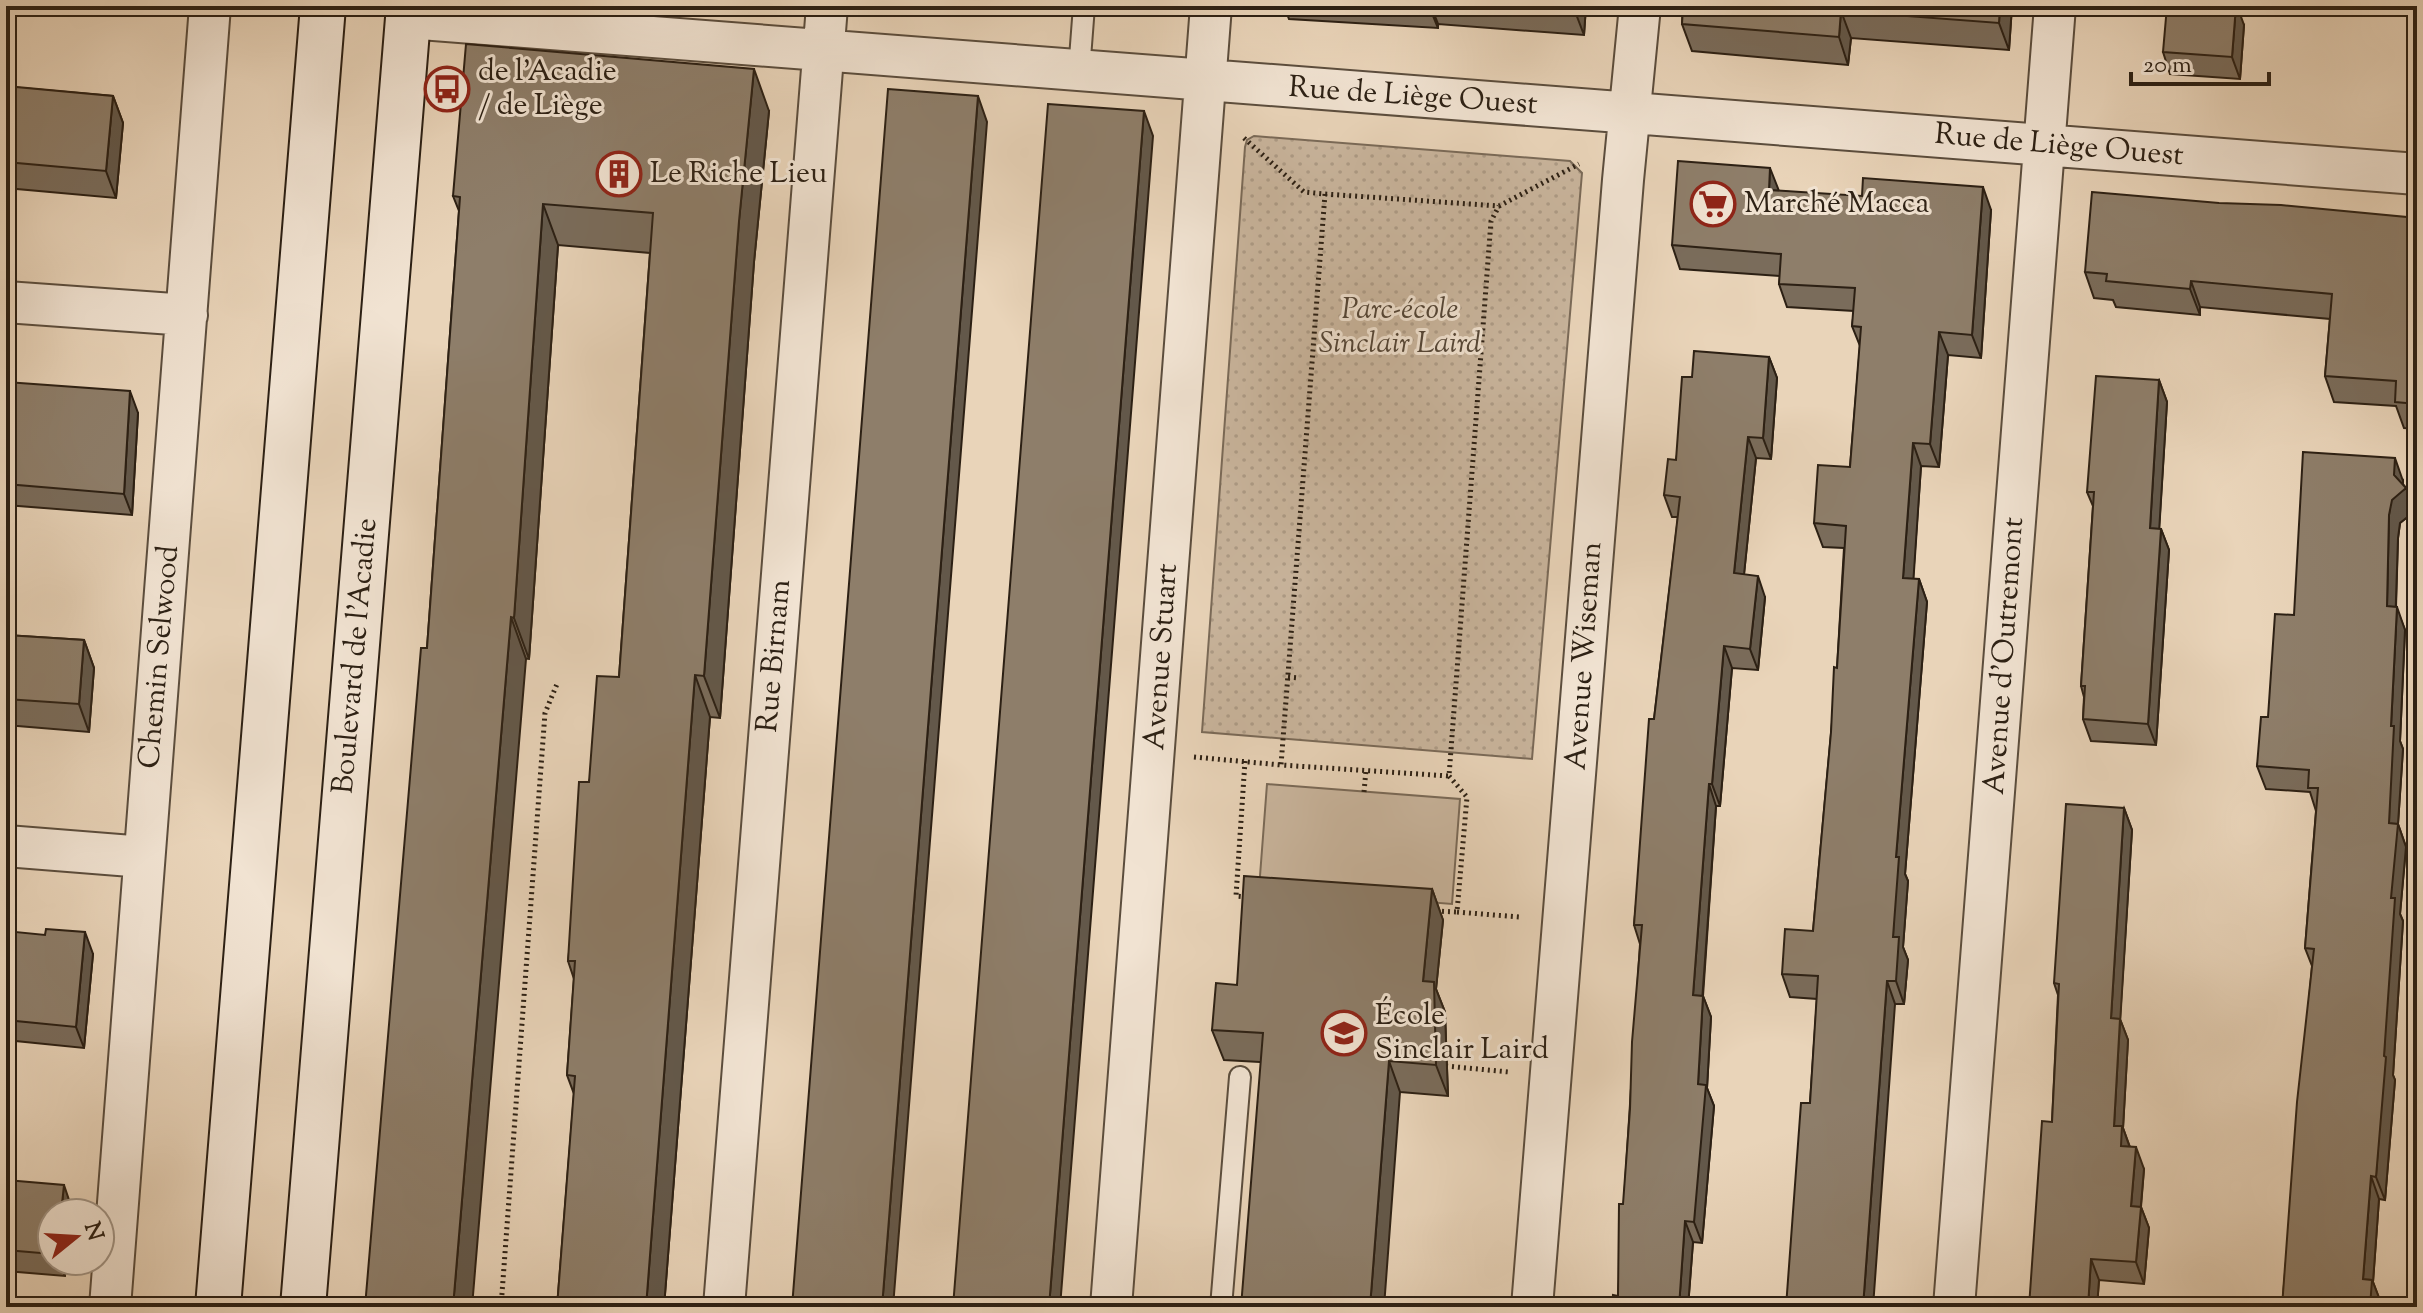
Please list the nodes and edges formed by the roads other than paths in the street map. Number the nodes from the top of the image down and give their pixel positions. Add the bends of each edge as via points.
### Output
1 (210, 6) edge
2 (323, 6) edge
3 (827, 6) edge
4 (1084, 6) edge
5 (1211, 6) edge
6 (1640, 6) edge
7 (2055, 6) edge
8 (409, 12) edge
9 (823, 51) junction
10 (1079, 71) junction
11 (1204, 81) junction
12 (1629, 114) junction
13 (2044, 145) junction
14 (2417, 174) edge
15 (6, 302) edge
16 (187, 315) junction
17 (6, 846) edge
18 (144, 857) junction
19 (1240, 1077) dead end
20 (110, 1307) edge
21 (218, 1307) edge
22 (303, 1307) edge
23 (724, 1307) edge
24 (1111, 1307) edge
25 (1221, 1307) edge
26 (1532, 1307) edge
27 (1954, 1307) edge

1 - 16 street, Chemin Selwood
2 - 21 main road
3 - 9 street, Rue Birnam
4 - 10 lane
5 - 11 street, Avenue Stuart
6 - 12 street, Avenue Wiseman
7 - 13 street, Avenue d'Outremont
8 - 9 street, Rue de Liège Ouest
8 - 22 main road, Boulevard de l'Acadie
9 - 10 street, Rue de Liège Ouest
9 - 23 street, Rue Birnam
10 - 11 street, Rue de Liège Ouest
11 - 12 street, Rue de Liège Ouest
11 - 24 street, Avenue Stuart
12 - 13 street, Rue de Liège Ouest
12 - 26 street, Avenue Wiseman
13 - 14 street, Rue de Liège Ouest
13 - 27 street, Avenue d'Outremont
15 - 16 street
16 - 18 street, Chemin Selwood
17 - 18 street
18 - 20 street, Chemin Selwood
19 - 25 lane

